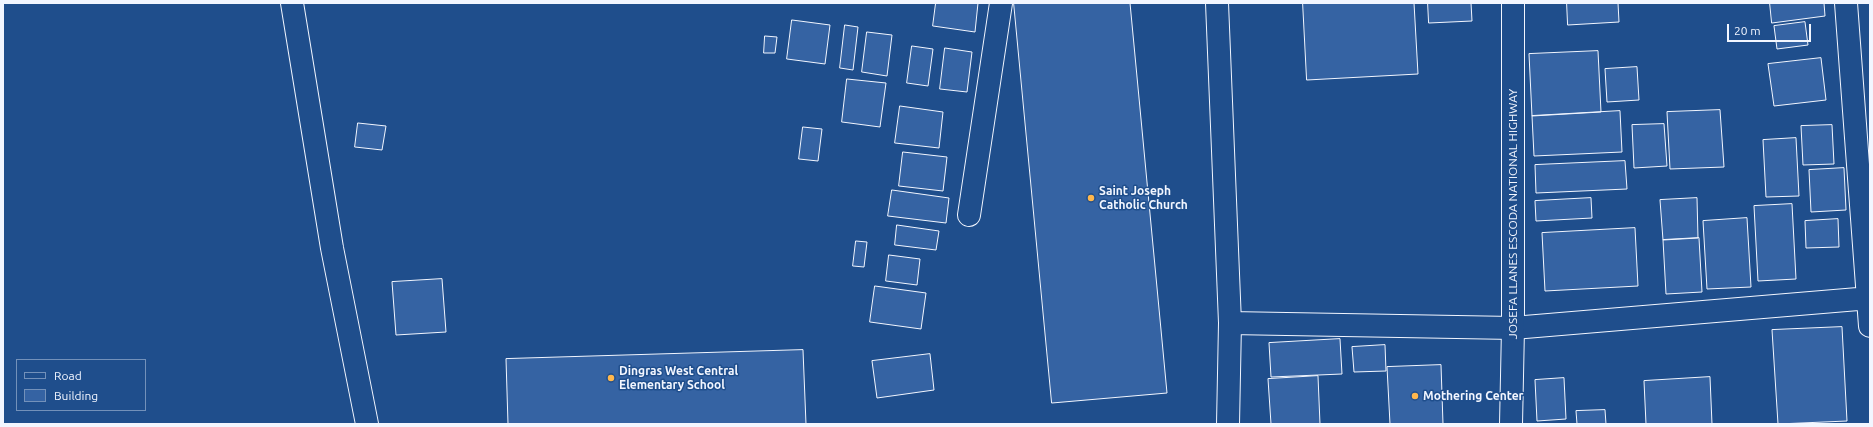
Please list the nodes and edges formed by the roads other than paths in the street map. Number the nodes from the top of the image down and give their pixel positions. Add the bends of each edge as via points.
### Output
1 (292, 3) edge
2 (1001, 3) edge
3 (1217, 3) edge
4 (1513, 3) edge
5 (1846, 3) edge
6 (969, 215) dead end
7 (1869, 298) edge
8 (1230, 323) junction
9 (1870, 326) edge
10 (1513, 328) junction
11 (367, 424) edge
12 (1228, 424) edge
13 (1511, 424) edge

1 - 11 street via 332,248
2 - 6 street
3 - 8 street
4 - 10 street, JOSEFA LLANES ESCODA NATIONAL HIGHWAY
5 - 7 street
7 - 9 street
7 - 10 street
8 - 10 street
8 - 12 street
10 - 13 street, JOSEFA LLANES ESCODA NATIONAL HIGHWAY

